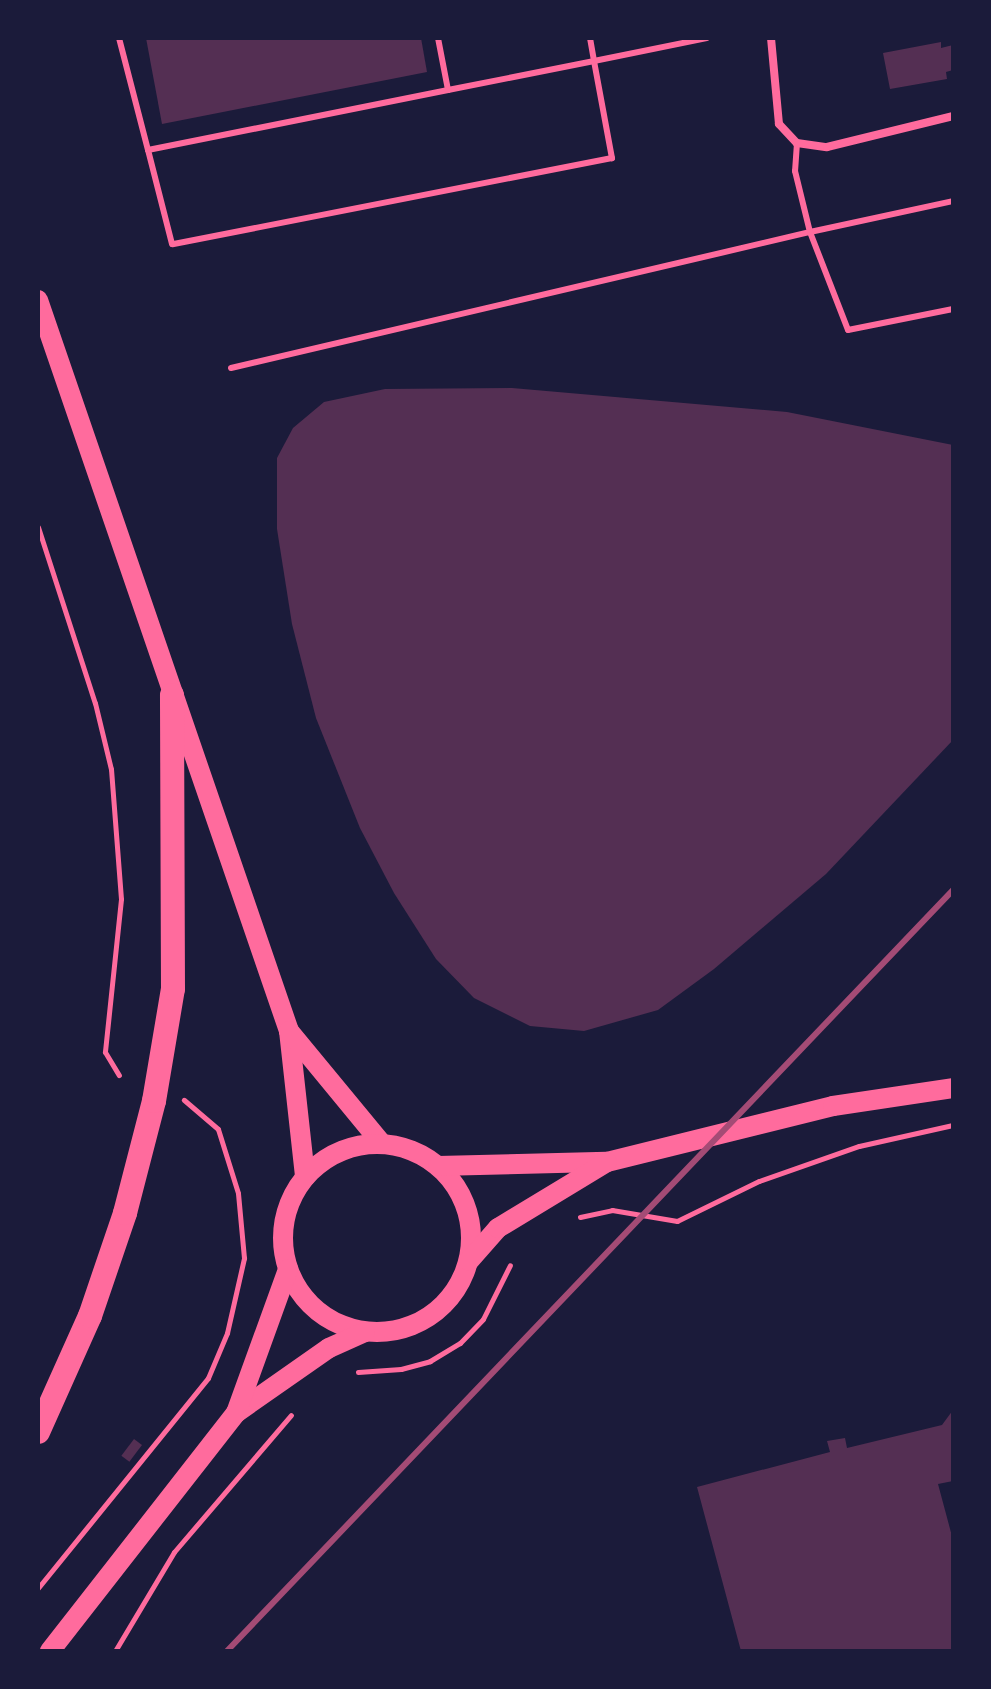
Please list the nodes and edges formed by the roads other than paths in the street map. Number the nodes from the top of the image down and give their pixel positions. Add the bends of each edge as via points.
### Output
1 (119, 38) edge
2 (438, 38) edge
3 (590, 38) edge
4 (707, 38) edge
5 (771, 38) edge
6 (594, 61) junction
7 (448, 90) junction
8 (953, 116) edge
9 (797, 143) junction
10 (148, 150) junction
11 (953, 201) edge
12 (810, 232) junction
13 (38, 300) edge
14 (953, 309) edge
15 (231, 368) dead end
16 (172, 695) junction
17 (289, 1031) junction
18 (953, 1088) edge
19 (382, 1144) junction
20 (607, 1162) junction
21 (438, 1166) junction
22 (305, 1177) junction
23 (469, 1261) junction
24 (288, 1269) junction
25 (365, 1332) junction
26 (236, 1413) junction
27 (38, 1432) edge
28 (50, 1651) edge

1 - 10 lane
2 - 7 lane
3 - 6 lane
4 - 6 lane
5 - 9 street via 779,124
6 - 7 lane
6 - 10 lane via 612,158 172,244
7 - 10 lane
8 - 9 street via 827,147
9 - 12 lane via 795,171
11 - 12 lane
12 - 14 lane via 848,330
12 - 15 lane
13 - 16 main road
16 - 17 main road
16 - 27 highway via 173,989 154,1101 125,1213 90,1316
17 - 19 main road
17 - 22 main road
18 - 20 main road via 833,1106
19 - 21 main road via 411,1150
19 - 22 main road via 339,1152
20 - 21 main road
20 - 23 main road via 498,1228
21 - 23 main road via 463,1199 472,1240
22 - 24 main road via 282,1230
23 - 25 main road via 438,1310 404,1328
24 - 25 main road via 317,1312
24 - 26 main road
25 - 26 main road via 329,1348
26 - 28 main road

